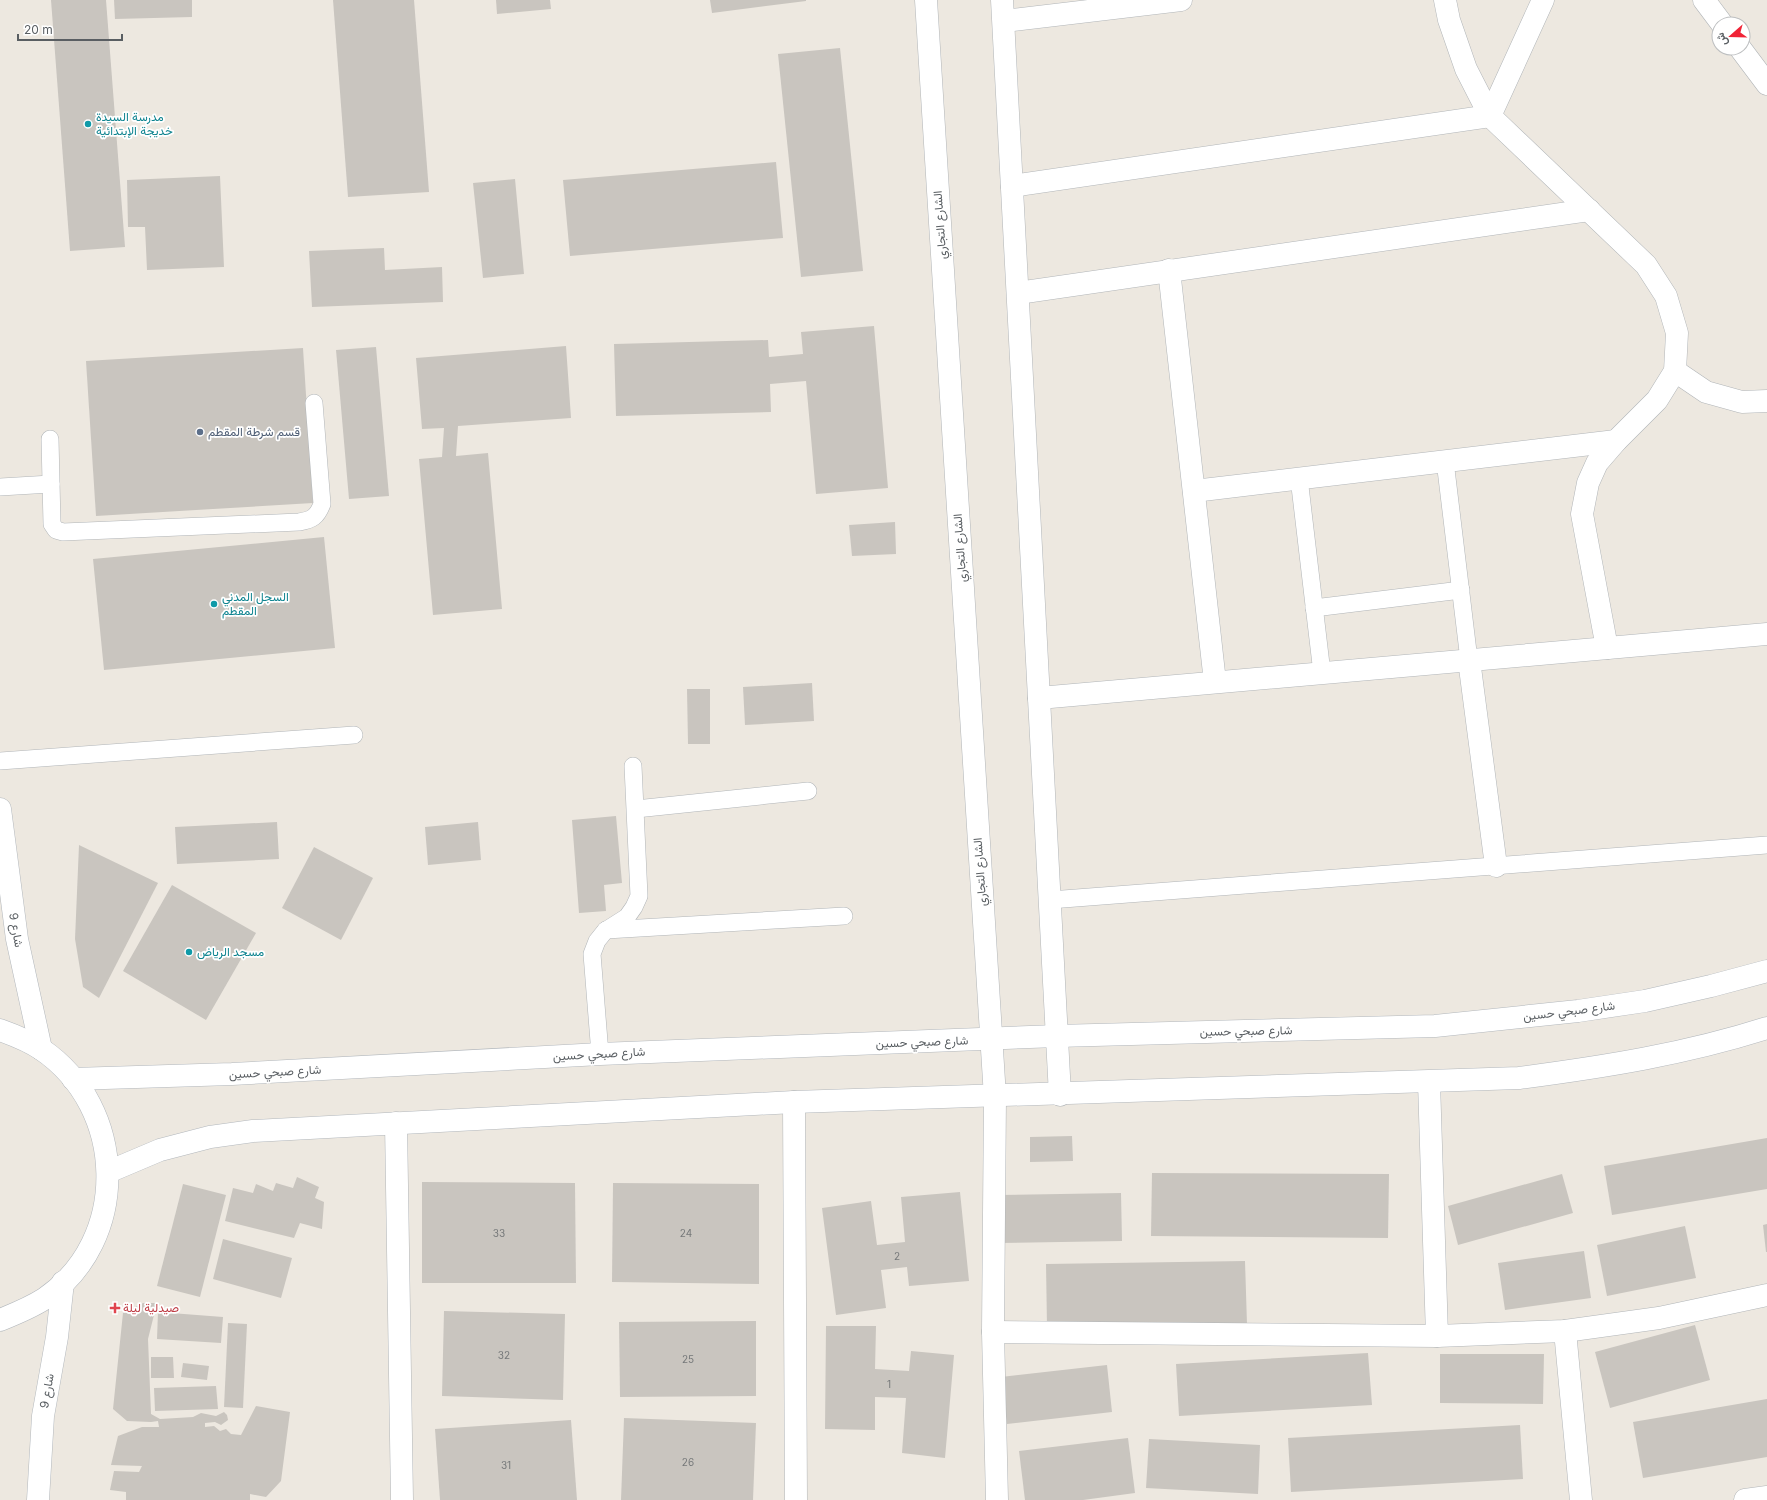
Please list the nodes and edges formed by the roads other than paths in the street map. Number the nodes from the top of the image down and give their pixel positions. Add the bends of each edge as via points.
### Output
1 (926, 0) edge
2 (1002, 0) edge
3 (1181, 0) edge
4 (1445, 0) edge
5 (1544, 0) edge
6 (1704, 0) edge
7 (1716, 16) edge
8 (1004, 22) junction
9 (1746, 56) edge
10 (1767, 84) edge
11 (1490, 116) junction
12 (1012, 186) junction
13 (1589, 210) junction
14 (1169, 270) junction
15 (1018, 293) junction
16 (1675, 371) junction
17 (1767, 401) edge
18 (314, 403) dead end
19 (50, 439) dead end
20 (1616, 441) junction
21 (1446, 461) junction
22 (1299, 478) junction
23 (51, 484) junction
24 (0, 487) edge
25 (1194, 491) junction
26 (1461, 590) junction
27 (1314, 608) junction
28 (1767, 634) edge
29 (1607, 648) junction
30 (1469, 660) junction
31 (1322, 673) junction
32 (1215, 682) junction
33 (1039, 698) junction
34 (354, 735) dead end
35 (0, 761) edge
36 (633, 766) dead end
37 (808, 790) dead end
38 (0, 809) edge
39 (636, 809) junction
40 (1767, 845) edge
41 (1496, 866) junction
42 (1050, 900) junction
43 (844, 916) dead end
44 (605, 931) junction
45 (1767, 971) edge
46 (1767, 1028) edge
47 (0, 1030) edge
48 (1057, 1036) junction
49 (991, 1039) junction
50 (41, 1049) junction
51 (600, 1054) junction
52 (73, 1079) junction
53 (1429, 1082) junction
54 (1060, 1094) junction
55 (995, 1096) junction
56 (794, 1102) junction
57 (396, 1123) junction
58 (108, 1172) junction
59 (63, 1282) junction
60 (1767, 1295) edge
61 (0, 1320) edge
62 (1565, 1331) junction
63 (993, 1332) junction
64 (1437, 1336) junction
65 (1767, 1497) edge
66 (38, 1500) edge
67 (402, 1500) edge
68 (796, 1500) edge
69 (997, 1500) edge
70 (1581, 1500) edge
71 (1745, 1500) edge

1 - 49 street, الشارع التجاري
2 - 8 street
3 - 8 street
4 - 11 street via 1466,69
5 - 11 street
6 - 7 street
8 - 12 street
9 - 10 street
11 - 12 street
11 - 13 street
12 - 15 street
13 - 14 street
13 - 16 street via 1646,265 1666,296 1677,333
14 - 15 street
14 - 25 street
15 - 33 street
16 - 17 street via 1706,392 1742,402
16 - 20 street via 1657,400
18 - 23 lane via 322,504 318,514 310,520 63,532 56,530 52,524
19 - 23 lane
20 - 21 street
20 - 29 street via 1597,463 1588,483 1582,514
21 - 22 street
21 - 26 lane
22 - 25 street
22 - 27 lane
23 - 24 lane
25 - 32 street
26 - 27 lane
26 - 30 lane
27 - 31 lane
28 - 29 street
29 - 30 street
30 - 31 street
30 - 41 street
31 - 32 street
32 - 33 street
33 - 42 street
34 - 35 lane
36 - 39 lane
37 - 39 lane
38 - 50 street, شارع 9 via 17,939
39 - 44 lane via 640,896 627,917
40 - 41 lane
41 - 42 lane
42 - 48 street
43 - 44 lane
44 - 51 lane via 597,941 592,954
45 - 48 street, شارع صبحي حسين via 1645,1001 1578,1011 1435,1026
46 - 53 street via 1722,1042 1587,1070 1519,1078
47 - 50 street
48 - 49 street, شارع صبحي حسين
48 - 54 street
49 - 51 street, شارع صبحي حسين
49 - 55 street, الشارع التجاري
50 - 52 street via 58,1062
51 - 52 street, شارع صبحي حسين via 232,1074
52 - 58 street via 87,1099 98,1122 105,1146
53 - 54 street
53 - 64 street
54 - 55 street
55 - 56 street
55 - 63 street, الشارع التجاري
56 - 57 street
56 - 68 street
57 - 58 street via 254,1131 210,1137 160,1150
57 - 67 street
58 - 59 street via 101,1220 79,1264
59 - 61 street via 44,1299 22,1312
59 - 66 street, شارع 9 via 57,1337 43,1416
60 - 62 street via 1659,1318
62 - 64 street
62 - 70 street
63 - 64 street
63 - 69 street, الشارع التجاري
65 - 71 street

